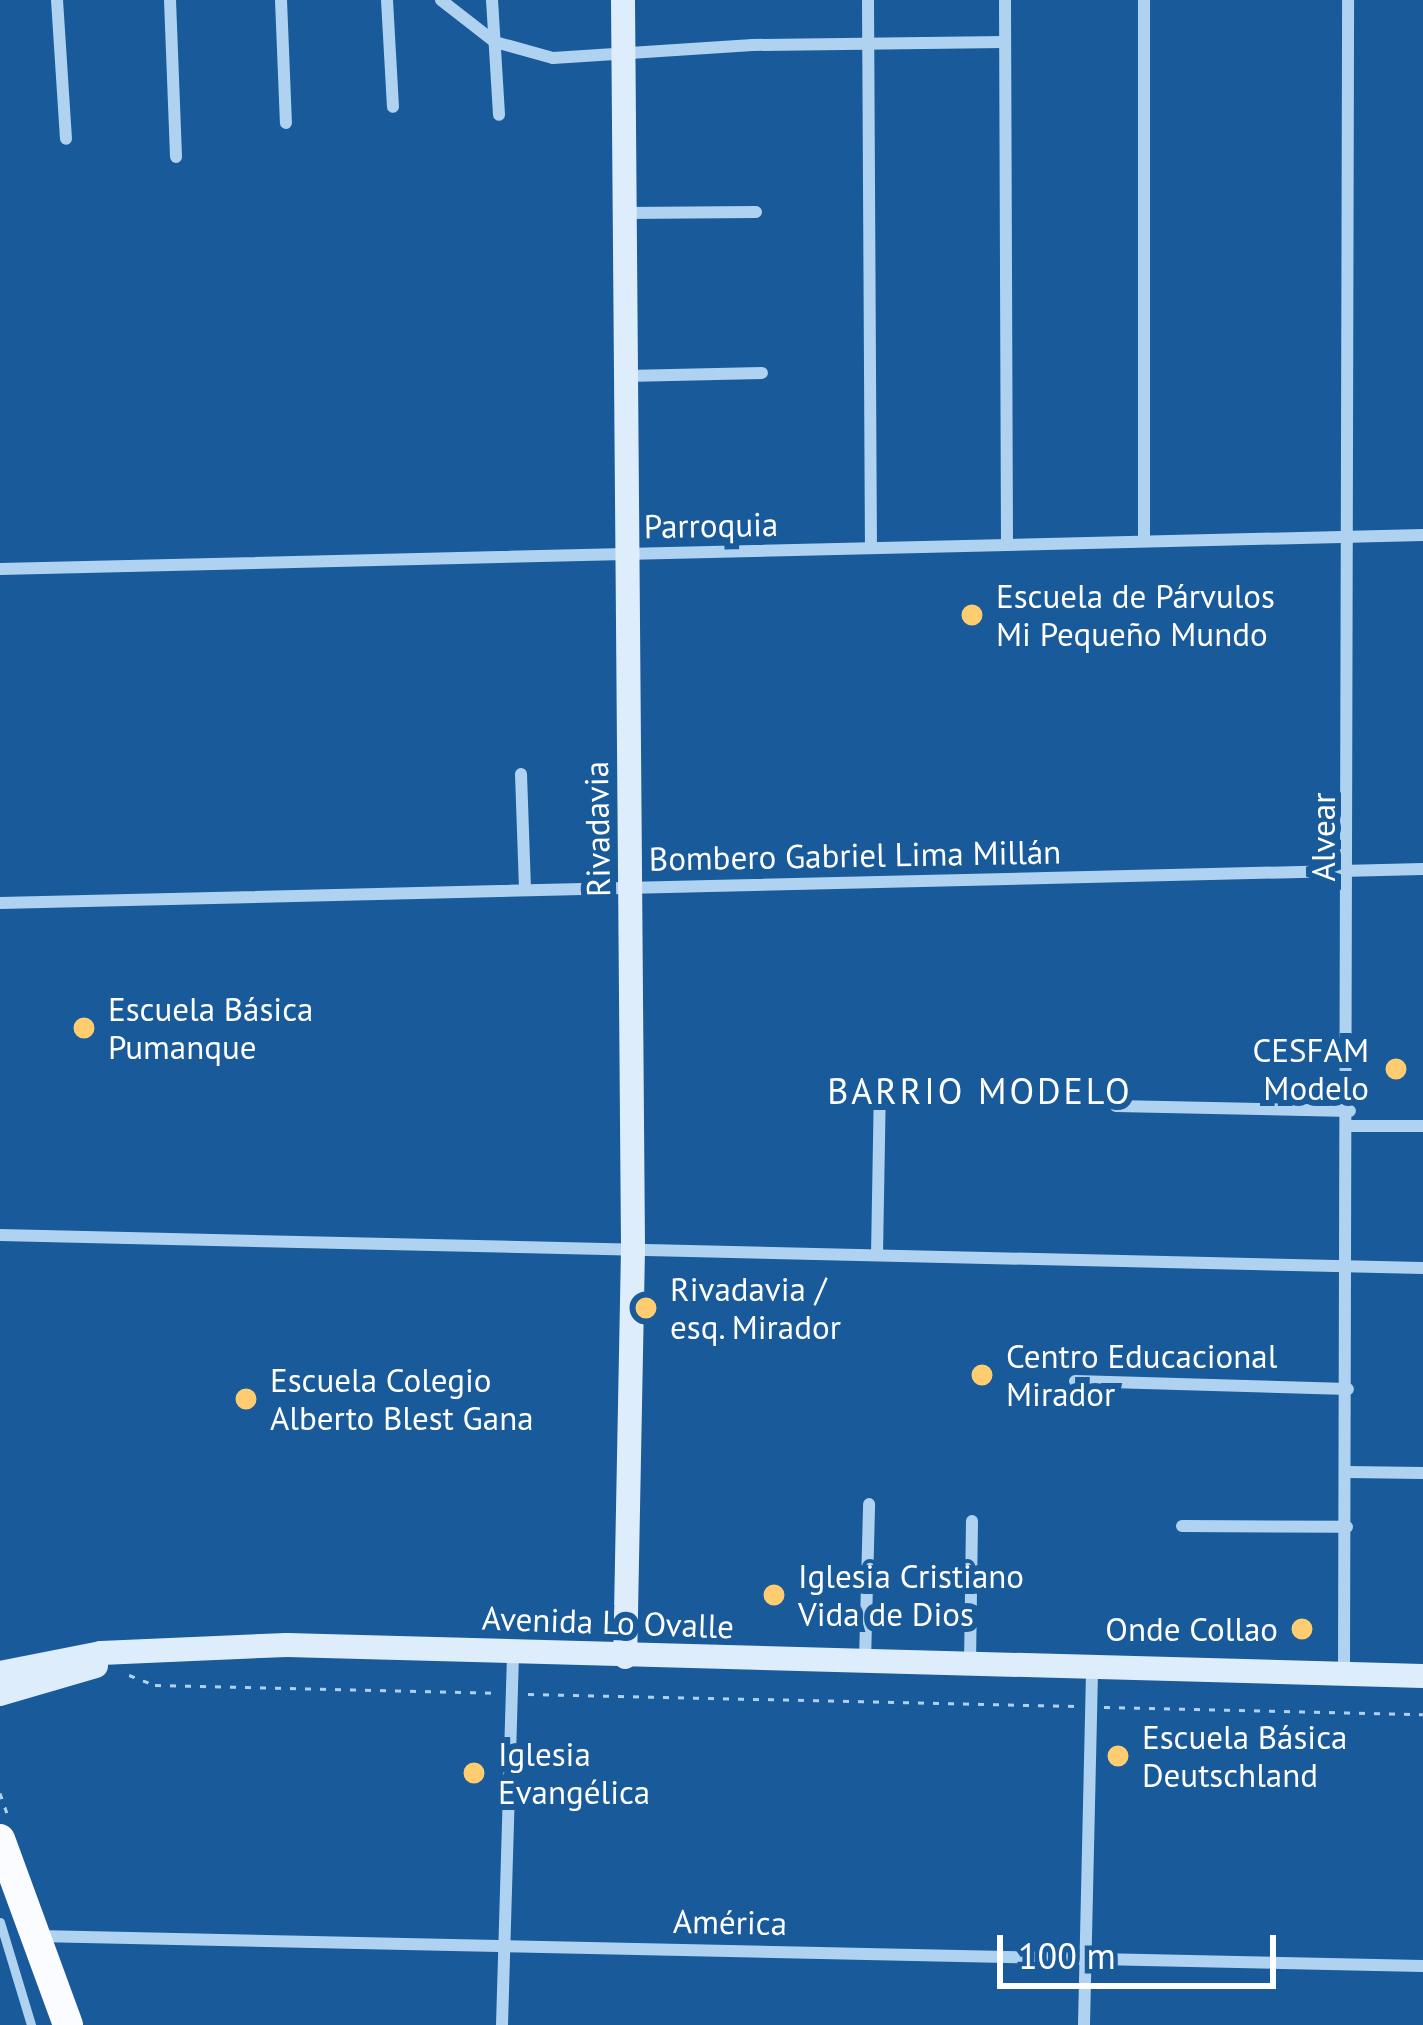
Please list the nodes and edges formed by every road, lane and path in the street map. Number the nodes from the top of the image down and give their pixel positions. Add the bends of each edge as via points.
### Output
1 (57, 0) edge
2 (170, 0) edge
3 (281, 0) edge
4 (387, 0) edge
5 (441, 0) edge
6 (492, 0) edge
7 (623, 0) edge
8 (868, 0) edge
9 (1005, 0) edge
10 (1144, 0) edge
11 (1348, 0) edge
12 (495, 42) junction
13 (1005, 42) junction
14 (868, 44) junction
15 (623, 52) junction
16 (393, 106) dead end
17 (499, 115) dead end
18 (286, 123) dead end
19 (65, 139) dead end
20 (176, 157) dead end
21 (755, 212) dead end
22 (624, 213) junction
23 (762, 373) dead end
24 (625, 376) junction
25 (1423, 535) edge
26 (1349, 536) junction
27 (1144, 541) junction
28 (1007, 545) junction
29 (871, 548) junction
30 (626, 554) junction
31 (0, 569) edge
32 (520, 774) dead end
33 (1423, 868) edge
34 (1350, 870) junction
35 (631, 887) junction
36 (525, 889) junction
37 (0, 903) edge
38 (880, 1080) dead end
39 (1116, 1106) dead end
40 (1350, 1118) junction
41 (1423, 1126) edge
42 (0, 1235) edge
43 (634, 1249) junction
44 (877, 1255) junction
45 (1350, 1266) junction
46 (1423, 1268) edge
47 (1075, 1382) dead end
48 (1348, 1388) junction
49 (1347, 1472) junction
50 (1423, 1473) edge
51 (869, 1504) dead end
52 (972, 1521) dead end
53 (1182, 1526) dead end
54 (1346, 1527) junction
55 (151, 1650) junction
56 (513, 1653) junction
57 (625, 1657) junction
58 (865, 1663) junction
59 (970, 1665) junction
60 (1092, 1668) junction
61 (0, 1673) edge
62 (1344, 1674) junction
63 (1423, 1676) edge
64 (163, 1685) dead end
65 (0, 1694) edge
66 (512, 1694) junction
67 (1091, 1707) junction
68 (1423, 1714) edge
69 (0, 1839) edge
70 (2, 1932) edge
71 (37, 1936) junction
72 (504, 1944) junction
73 (1085, 1958) junction
74 (1423, 1966) edge
75 (31, 2025) edge
76 (68, 2025) edge
77 (502, 2025) edge
78 (1084, 2025) edge

1 - 19 street
2 - 20 street
3 - 18 street
4 - 16 street
5 - 12 street
6 - 12 street
7 - 15 street, Rivadavia
8 - 14 street
9 - 13 street
10 - 27 street
11 - 26 street, Alvear
12 - 15 street via 553,58
12 - 17 street
13 - 14 street
13 - 28 street
14 - 15 street
14 - 29 street
15 - 22 street, Rivadavia
21 - 22 street
22 - 24 street, Rivadavia
23 - 24 street
24 - 30 street, Rivadavia
25 - 26 street, Parroquia
26 - 27 street, Parroquia
26 - 34 street, Alvear
27 - 28 street, Parroquia
28 - 29 street, Parroquia
29 - 30 street, Parroquia
30 - 31 street, Parroquia
30 - 35 street, Rivadavia
32 - 36 street
33 - 34 street, Bombero Gabriel Lima Millán
34 - 35 street, Bombero Gabriel Lima Millán
34 - 40 street, Alvear
35 - 36 street, Bombero Gabriel Lima Millán
35 - 43 street, Rivadavia
36 - 37 street, Bombero Gabriel Lima Millán
38 - 44 street
39 - 40 street
40 - 41 street
40 - 45 street, Alvear
42 - 43 street
43 - 44 street
43 - 57 street, Rivadavia
44 - 45 street
45 - 46 street
45 - 48 street, Alvear
47 - 48 street
48 - 49 street, Alvear
49 - 50 street
49 - 54 street, Alvear
51 - 58 street
52 - 59 street
53 - 54 street
54 - 62 street, Alvear
55 - 56 street, Avenida Lo Ovalle via 287,1645
55 - 61 street, Avenida Lo Ovalle
55 - 65 street, Avenida Lo Ovalle
56 - 57 street, Avenida Lo Ovalle
56 - 66 street
57 - 58 street, Avenida Lo Ovalle
58 - 59 street, Avenida Lo Ovalle
59 - 60 street, Avenida Lo Ovalle
60 - 62 street, Avenida Lo Ovalle
60 - 67 street
62 - 63 street, Avenida Lo Ovalle
64 - 66 path
66 - 67 path
66 - 72 street
67 - 68 path
67 - 73 street
69 - 71 main road
70 - 75 lane
71 - 72 street, América
71 - 76 main road
72 - 73 street, América
72 - 77 street
73 - 74 street, América
73 - 78 street

